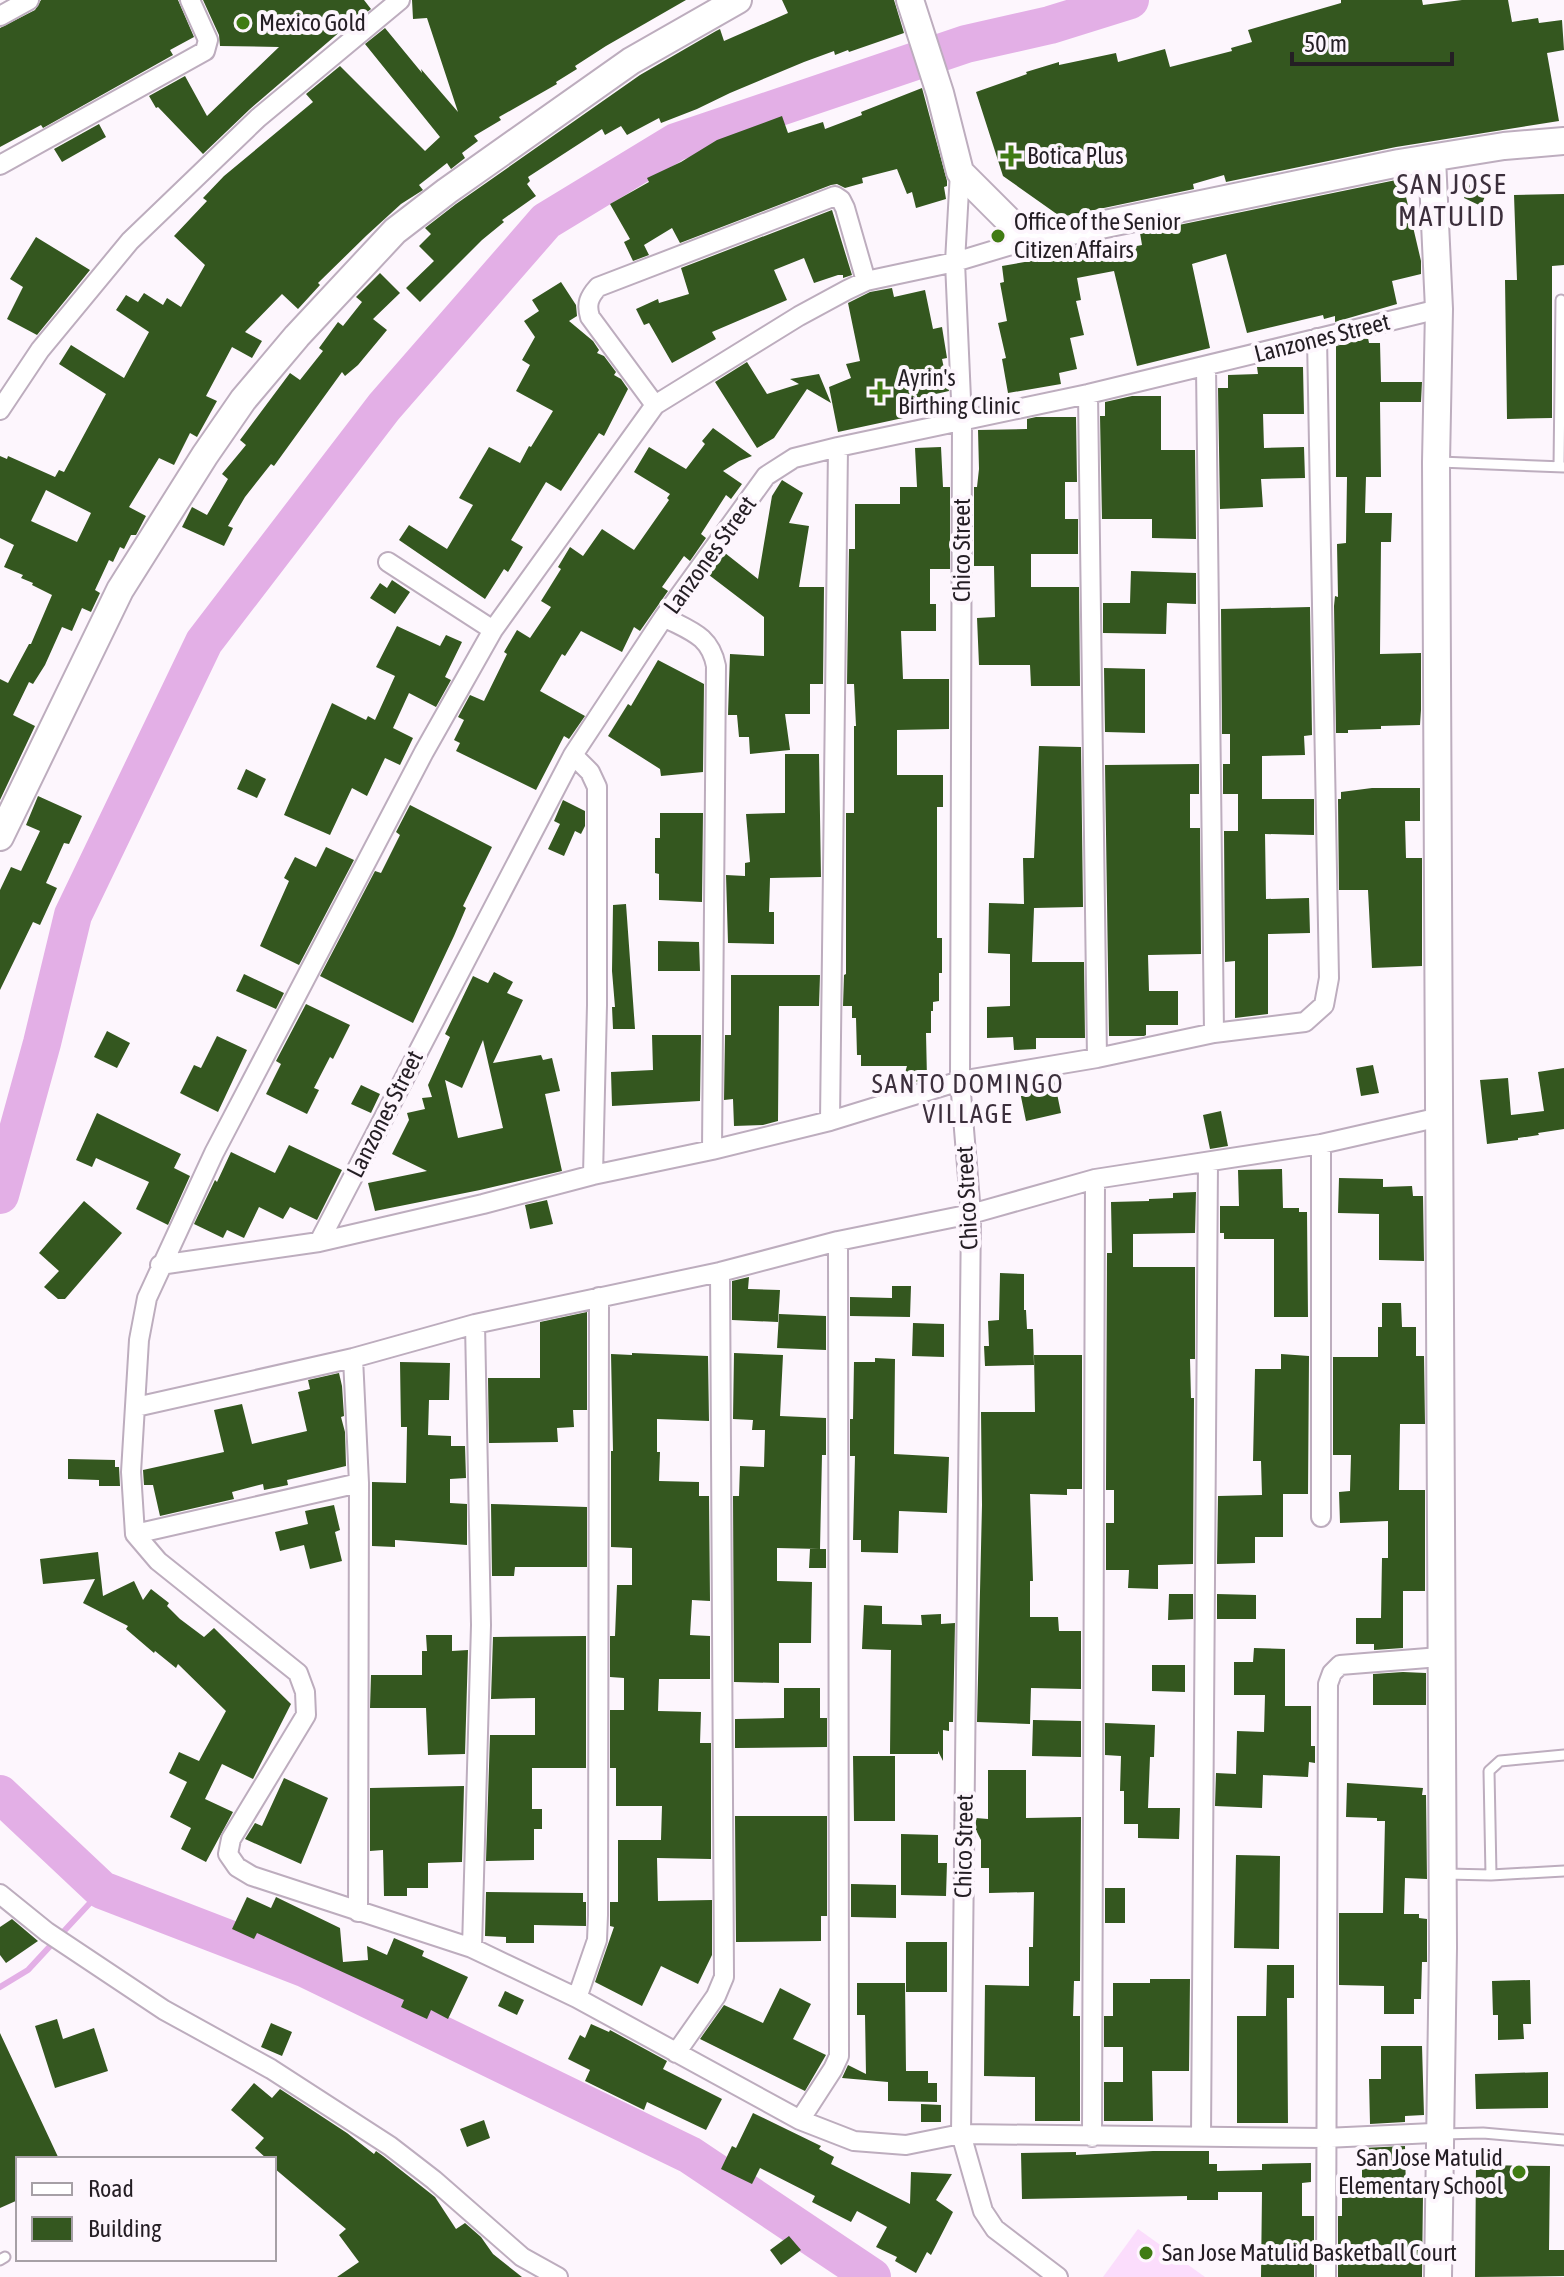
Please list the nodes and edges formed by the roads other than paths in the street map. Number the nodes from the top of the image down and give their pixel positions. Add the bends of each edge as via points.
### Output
1 (29, 0) edge
2 (190, 0) edge
3 (400, 0) edge
4 (738, 0) edge
5 (911, 4) edge
6 (0, 16) edge
7 (1564, 141) edge
8 (1432, 158) junction
9 (0, 165) edge
10 (960, 172) junction
11 (1028, 240) junction
12 (955, 262) junction
13 (866, 281) junction
14 (1561, 300) dead end
15 (1439, 309) junction
16 (1317, 338) junction
17 (1206, 367) junction
18 (1088, 394) junction
19 (655, 405) junction
20 (0, 410) edge
21 (962, 422) junction
22 (838, 447) junction
23 (1436, 462) junction
24 (1562, 467) edge
25 (388, 562) dead end
26 (664, 617) junction
27 (493, 630) junction
28 (573, 755) junction
29 (0, 837) edge
30 (1214, 1033) junction
31 (1097, 1058) junction
32 (960, 1081) junction
33 (1440, 1117) junction
34 (830, 1121) junction
35 (1321, 1144) junction
36 (712, 1150) junction
37 (1208, 1162) junction
38 (593, 1175) junction
39 (1095, 1179) junction
40 (971, 1214) junction
41 (838, 1241) junction
42 (319, 1242) junction
43 (160, 1265) junction
44 (720, 1272) junction
45 (599, 1297) junction
46 (475, 1324) junction
47 (353, 1358) junction
48 (136, 1407) junction
49 (359, 1483) junction
50 (1321, 1517) dead end
51 (135, 1534) junction
52 (1440, 1657) junction
53 (1564, 1755) edge
54 (1564, 1871) edge
55 (1443, 1873) junction
56 (1491, 1875) junction
57 (0, 1894) edge
58 (358, 1912) junction
59 (472, 1948) junction
60 (577, 1998) junction
61 (676, 2053) junction
62 (800, 2120) junction
63 (961, 2134) junction
64 (1442, 2134) junction
65 (1201, 2136) junction
66 (1092, 2137) junction
67 (1325, 2138) junction
68 (1564, 2140) edge
69 (558, 2277) edge
70 (1058, 2277) edge
71 (1326, 2277) edge
72 (1438, 2277) edge

1 - 6 street
2 - 9 street via 208,40 205,51
3 - 20 street via 258,118 130,241 40,350
4 - 29 street via 631,61 447,191 395,231 297,336 243,400 120,590
5 - 10 street
7 - 8 street
8 - 11 street
8 - 15 street
10 - 11 street
10 - 12 street, Chico Street
11 - 12 street
12 - 13 street
12 - 21 street, Chico Street
13 - 19 street
13 - 19 street via 845,208 835,196 598,287 590,295 590,317
14 - 24 lane
15 - 16 street, Lanzones Street
15 - 23 street
16 - 17 street, Lanzones Street
16 - 30 street via 1329,978 1324,1005 1305,1022
17 - 18 street, Lanzones Street
17 - 30 street
18 - 21 street, Lanzones Street
18 - 31 street
19 - 27 street
21 - 22 street, Lanzones Street
21 - 32 street, Chico Street
22 - 26 street, Lanzones Street via 794,458 766,476
22 - 34 street
23 - 24 lane
23 - 33 street
25 - 27 street
26 - 28 street, Lanzones Street
26 - 36 street via 705,639 716,666
27 - 43 street via 424,752
28 - 38 street via 597,787
28 - 42 street, Lanzones Street
30 - 31 street
31 - 32 street
32 - 34 street
32 - 40 street, Chico Street
33 - 35 street
33 - 52 street
34 - 36 street
35 - 37 street
35 - 50 street
36 - 38 street
37 - 39 street
37 - 65 street
38 - 42 street
39 - 40 street
39 - 66 street
40 - 41 street
40 - 63 street, Chico Street
41 - 44 street
41 - 62 street via 839,2056
42 - 43 street
43 - 48 street via 139,1340
44 - 45 street
44 - 61 street via 724,1977
45 - 46 street
45 - 60 street via 598,1915 597,1940
46 - 47 street
46 - 59 street via 481,1625
47 - 48 street
47 - 49 street
48 - 51 street via 131,1472
49 - 51 street
49 - 58 street
51 - 58 street via 158,1561 298,1673 305,1692 306,1715 231,1839 228,1854 252,1876
52 - 55 street
52 - 67 street via 1340,1665 1328,1684
53 - 56 lane via 1500,1761 1489,1771
54 - 56 lane
55 - 56 lane
55 - 64 street
57 - 69 street via 164,2010 271,2069 390,2146 522,2257
58 - 59 street
59 - 60 street
60 - 61 street
61 - 62 street
62 - 63 street via 877,2145
63 - 66 street
63 - 70 street, Chico Street via 983,2211 995,2229
64 - 67 street
64 - 68 lane
64 - 72 street
65 - 66 street
65 - 67 street
67 - 71 street

